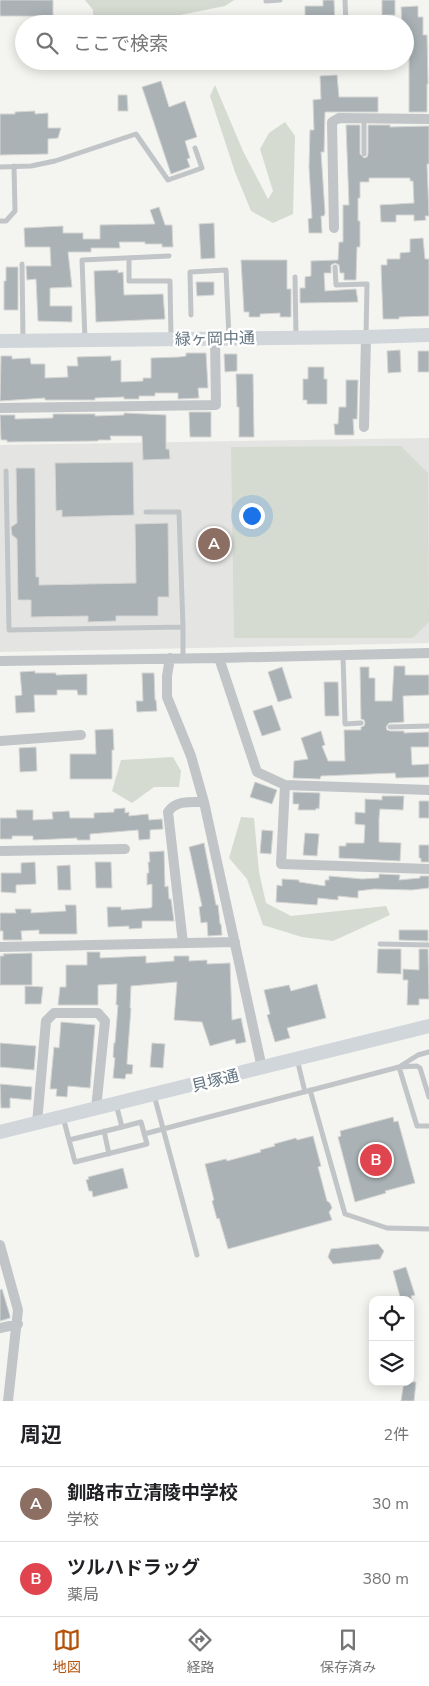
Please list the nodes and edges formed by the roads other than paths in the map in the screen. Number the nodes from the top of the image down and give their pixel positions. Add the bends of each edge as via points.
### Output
1 (280, 0) edge
2 (346, 0) edge
3 (266, 1) edge
4 (346, 15) edge
5 (364, 118) junction
6 (429, 119) edge
7 (195, 148) dead end
8 (364, 154) dead end
9 (0, 166) edge
10 (14, 166) junction
11 (0, 221) edge
12 (334, 228) dead end
13 (169, 256) dead end
14 (129, 258) junction
15 (22, 264) dead end
16 (335, 267) dead end
17 (295, 277) dead end
18 (190, 315) dead end
19 (429, 335) edge
20 (296, 337) junction
21 (366, 337) junction
22 (222, 338) junction
23 (171, 339) junction
24 (24, 340) junction
25 (84, 340) junction
26 (0, 341) edge
27 (0, 408) edge
28 (364, 427) dead end
29 (6, 471) dead end
30 (146, 512) dead end
31 (183, 627) junction
32 (429, 653) edge
33 (343, 655) junction
34 (170, 658) junction
35 (183, 658) junction
36 (219, 658) junction
37 (0, 660) edge
38 (361, 723) dead end
39 (429, 726) edge
40 (390, 727) dead end
41 (81, 735) dead end
42 (0, 741) edge
43 (285, 785) junction
44 (429, 790) edge
45 (204, 802) junction
46 (125, 849) dead end
47 (0, 851) edge
48 (429, 869) edge
49 (235, 942) junction
50 (183, 943) junction
51 (380, 944) dead end
52 (429, 944) edge
53 (0, 947) edge
54 (429, 1026) edge
55 (429, 1052) edge
56 (297, 1059) junction
57 (399, 1067) junction
58 (262, 1068) junction
59 (308, 1091) junction
60 (154, 1094) junction
61 (429, 1097) edge
62 (116, 1104) junction
63 (96, 1109) junction
64 (63, 1117) junction
65 (37, 1123) junction
66 (429, 1126) edge
67 (122, 1127) junction
68 (163, 1128) junction
69 (0, 1132) edge
70 (104, 1132) junction
71 (144, 1134) junction
72 (69, 1140) junction
73 (109, 1154) junction
74 (429, 1229) edge
75 (0, 1245) edge
76 (198, 1255) dead end
77 (18, 1324) junction
78 (0, 1328) edge
79 (6, 1398) edge

1 - 3 lane
2 - 4 lane
5 - 6 street
5 - 8 lane
5 - 12 street via 339,118 332,122
7 - 10 lane via 202,168 168,180 136,134 55,161
9 - 10 lane
10 - 11 lane via 15,211 6,221
13 - 14 lane
14 - 23 lane via 130,281 170,280
14 - 25 lane via 82,260
15 - 24 lane
16 - 21 lane via 336,285 367,284
17 - 20 lane
18 - 22 lane via 190,272 226,270
19 - 21 street, 緑ヶ岡中通
20 - 21 street, 緑ヶ岡中通
20 - 22 street, 緑ヶ岡中通
21 - 28 street
22 - 23 street, 緑ヶ岡中通
22 - 27 street via 216,405
23 - 25 street, 緑ヶ岡中通
24 - 25 street, 緑ヶ岡中通
24 - 26 street, 緑ヶ岡中通
29 - 31 lane via 9,630
30 - 31 lane via 179,512
31 - 35 lane
32 - 33 street
33 - 36 street
33 - 38 lane via 345,724
34 - 35 street
34 - 37 street
34 - 45 street via 167,697 192,756
35 - 36 street
36 - 43 street via 257,772
39 - 40 lane
41 - 42 street
43 - 44 street
43 - 48 street via 281,864
45 - 49 street
45 - 50 street via 181,803 168,812
46 - 47 street
49 - 50 street
49 - 58 street
50 - 53 street
51 - 52 lane
54 - 56 street, 貝塚通
55 - 57 lane
56 - 58 street, 貝塚通
56 - 59 lane
57 - 59 lane
57 - 61 lane via 420,1068
57 - 66 lane via 417,1126
58 - 60 street, 貝塚通
59 - 68 lane
59 - 74 lane via 346,1214 387,1228
60 - 62 street, 貝塚通
60 - 68 lane
62 - 63 street, 貝塚通
62 - 67 lane
63 - 64 street, 貝塚通
63 - 65 street via 105,1020 98,1013 54,1014 46,1021
64 - 65 street, 貝塚通
64 - 72 lane
65 - 69 street, 貝塚通
67 - 70 lane
67 - 71 lane via 141,1122
68 - 71 lane
68 - 76 lane
70 - 72 lane
70 - 73 lane
71 - 73 lane via 147,1144
72 - 73 lane via 75,1162
75 - 77 street via 18,1310
77 - 78 street
77 - 79 street

